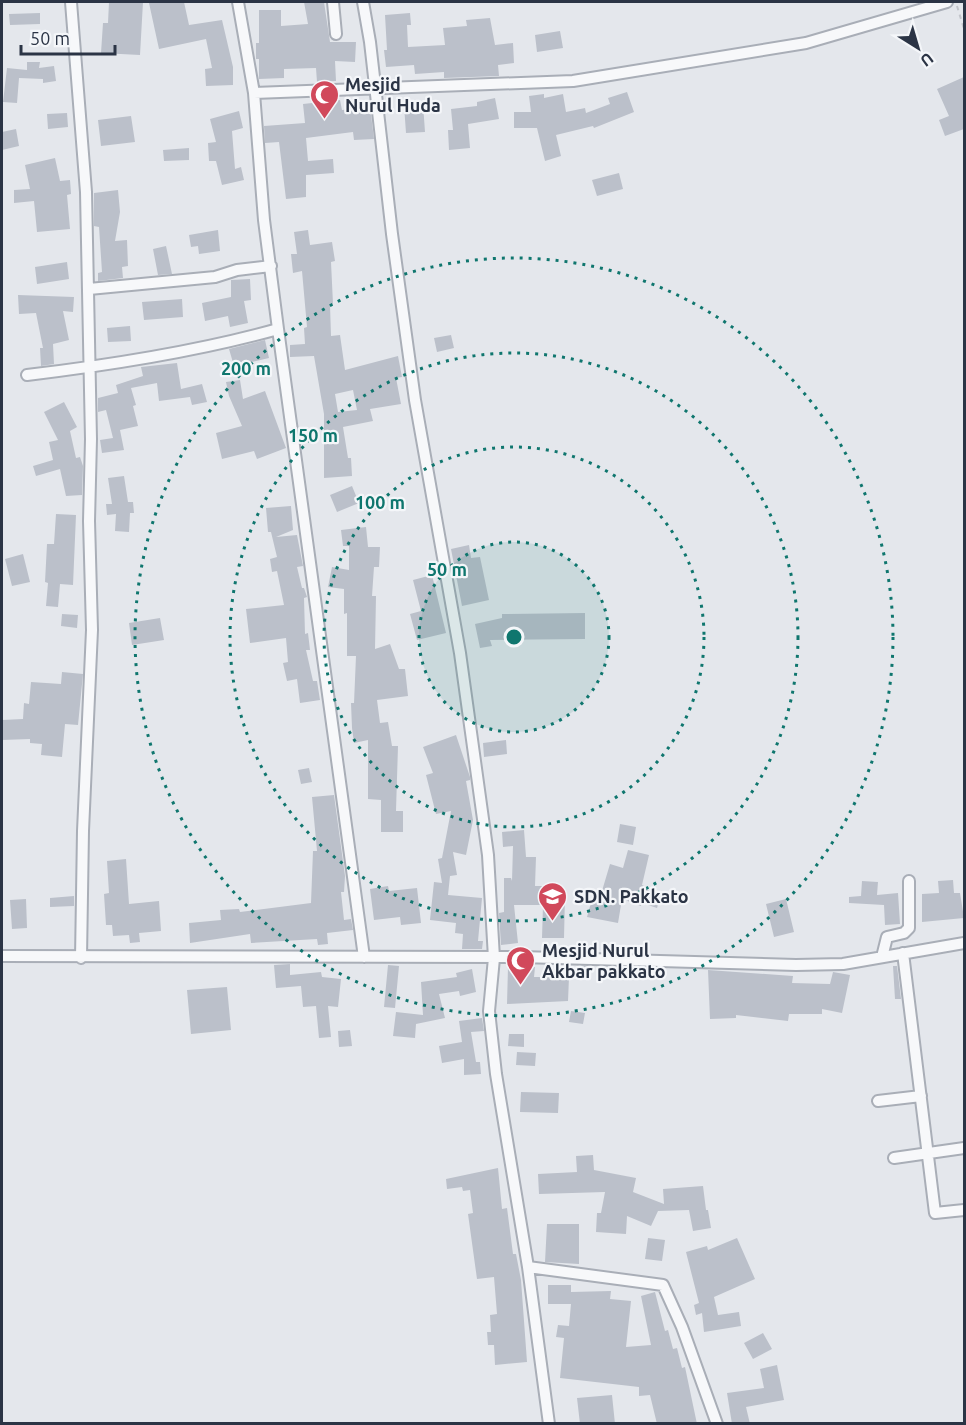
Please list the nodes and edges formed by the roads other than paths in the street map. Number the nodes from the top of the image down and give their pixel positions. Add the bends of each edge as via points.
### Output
1 (70, 2) edge
2 (237, 2) edge
3 (335, 2) edge
4 (363, 2) edge
5 (947, 2) edge
6 (336, 34) dead end
7 (374, 87) junction
8 (254, 93) junction
9 (271, 266) junction
10 (89, 289) junction
11 (278, 329) junction
12 (91, 367) junction
13 (27, 375) dead end
14 (909, 881) dead end
15 (964, 944) edge
16 (903, 953) junction
17 (2, 956) edge
18 (364, 957) junction
19 (882, 957) junction
20 (81, 958) junction
21 (494, 958) junction
22 (921, 1096) junction
23 (878, 1101) dead end
24 (964, 1148) edge
25 (928, 1154) junction
26 (894, 1158) dead end
27 (964, 1210) edge
28 (528, 1267) junction
29 (549, 1424) edge
30 (717, 1424) edge

1 - 10 street via 86,192
2 - 8 street
3 - 6 street
4 - 7 street
5 - 7 street via 807,43 559,82
7 - 8 street
7 - 21 street via 415,400 487,844
8 - 9 street
9 - 10 street via 237,270 215,278
9 - 11 street
10 - 12 street
11 - 12 street via 213,347
11 - 18 street
12 - 13 street
12 - 20 street via 92,630
14 - 19 street via 909,928 887,937
15 - 16 street
16 - 19 street
16 - 22 street
17 - 20 street
18 - 20 street
18 - 21 street
19 - 21 street via 843,964 787,966
21 - 28 street via 489,1011
22 - 23 street
22 - 25 street
24 - 25 street
25 - 26 street
25 - 27 street via 935,1213
28 - 29 street
28 - 30 street via 663,1285

